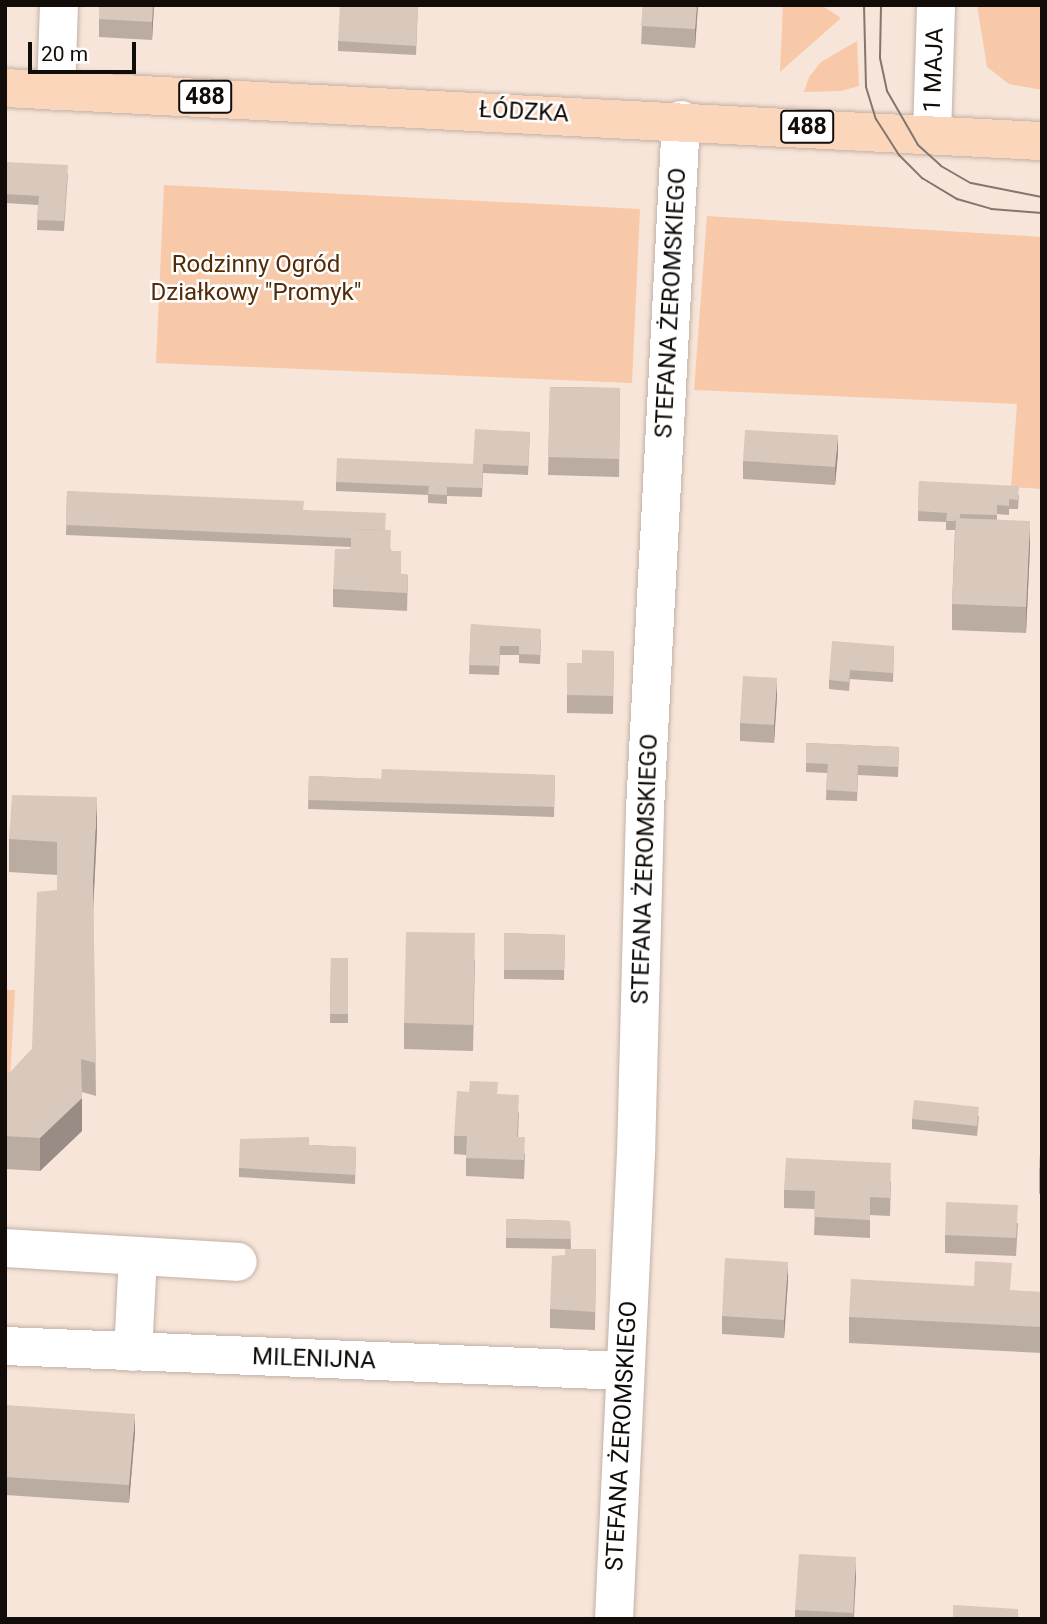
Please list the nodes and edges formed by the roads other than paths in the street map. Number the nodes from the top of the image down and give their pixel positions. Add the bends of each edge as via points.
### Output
1 (59, 5) edge
2 (936, 5) edge
3 (5, 88) edge
4 (56, 91) junction
5 (681, 120) junction
6 (932, 134) junction
7 (1042, 141) edge
8 (5, 1248) edge
9 (138, 1258) junction
10 (238, 1262) dead end
11 (5, 1346) edge
12 (133, 1352) junction
13 (624, 1371) junction
14 (614, 1619) edge

1 - 4 street
2 - 6 street, 1 MAJA
3 - 4 main road, ŁÓDZKA / 488
4 - 5 main road, ŁÓDZKA / 488
5 - 6 main road, ŁÓDZKA / 488
5 - 13 street, STEFANA ŻEROMSKIEGO via 645,809 636,1154
6 - 7 main road, ŁÓDZKA / 488
8 - 9 street
9 - 10 street
9 - 12 street
11 - 12 street, MILENIJNA
12 - 13 street, MILENIJNA
13 - 14 street, STEFANA ŻEROMSKIEGO

